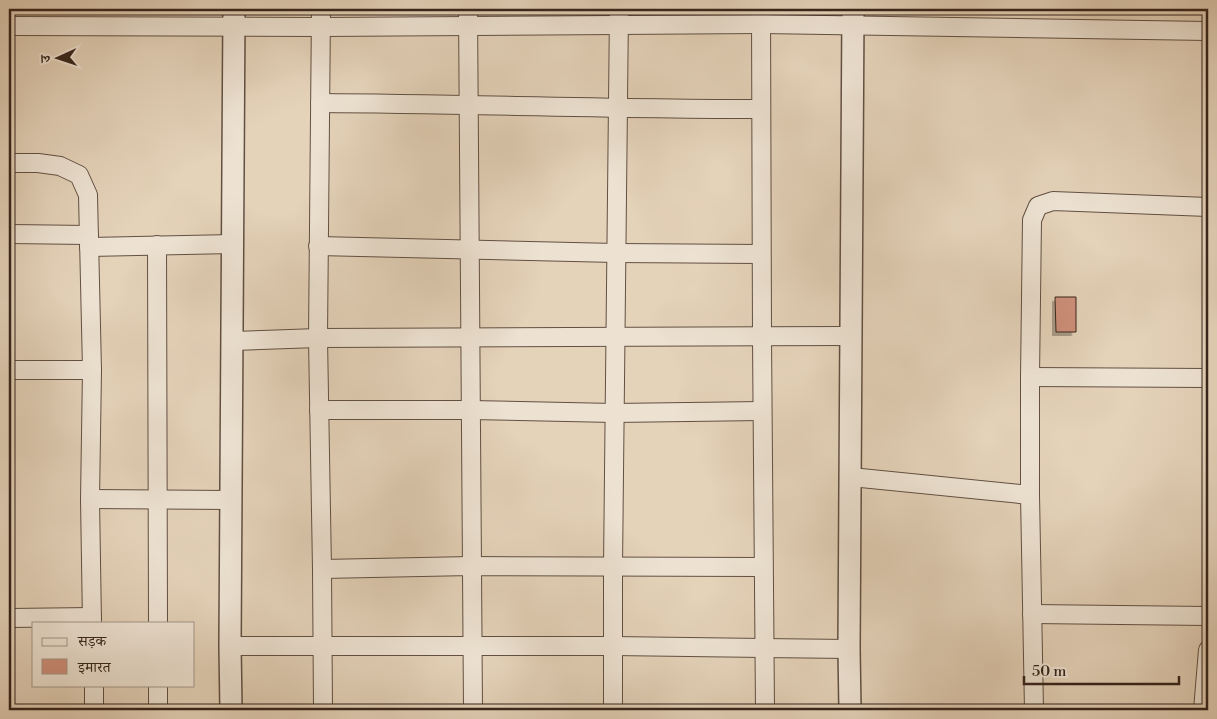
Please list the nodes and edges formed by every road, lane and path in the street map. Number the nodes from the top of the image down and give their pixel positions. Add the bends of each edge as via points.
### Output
1 (321, 9) edge
2 (468, 9) edge
3 (619, 16) edge
4 (761, 16) edge
5 (234, 17) edge
6 (853, 17) edge
7 (9, 26) edge
8 (468, 26) junction
9 (321, 28) junction
10 (1208, 31) edge
11 (320, 103) junction
12 (469, 104) junction
13 (618, 109) junction
14 (761, 109) junction
15 (9, 163) edge
16 (1208, 206) edge
17 (9, 234) edge
18 (89, 241) junction
19 (233, 244) junction
20 (158, 245) junction
21 (318, 246) junction
22 (471, 248) junction
23 (616, 253) junction
24 (761, 254) junction
25 (850, 336) junction
26 (616, 337) junction
27 (318, 338) junction
28 (470, 338) junction
29 (762, 338) junction
30 (232, 341) junction
31 (9, 370) edge
32 (92, 370) junction
33 (1030, 377) junction
34 (1208, 378) edge
35 (318, 410) junction
36 (470, 410) junction
37 (762, 411) junction
38 (614, 413) junction
39 (851, 477) junction
40 (1030, 495) junction
41 (90, 499) junction
42 (158, 500) junction
43 (231, 500) junction
44 (471, 566) junction
45 (613, 567) junction
46 (763, 567) junction
47 (322, 569) junction
48 (1032, 614) junction
49 (1208, 616) edge
50 (9, 618) edge
51 (92, 620) edge
52 (158, 622) edge
53 (230, 646) junction
54 (323, 646) junction
55 (473, 646) junction
56 (613, 646) junction
57 (764, 647) junction
58 (848, 649) junction
59 (1208, 650) edge
60 (94, 686) edge
61 (158, 686) edge
62 (94, 710) edge
63 (158, 710) edge
64 (231, 710) edge
65 (322, 710) edge
66 (473, 710) edge
67 (613, 710) edge
68 (765, 710) edge
69 (850, 710) edge
70 (1034, 710) edge
71 (1203, 710) edge

1 - 9 street
2 - 8 street
3 - 4 street
3 - 8 street
3 - 13 street
4 - 6 street
4 - 14 street
5 - 7 street
5 - 9 street
5 - 19 street
6 - 10 street
6 - 25 street
8 - 9 street
8 - 12 street
9 - 11 street
11 - 12 street
11 - 21 street
12 - 13 street
12 - 22 street
13 - 14 street
13 - 23 street
14 - 24 street
15 - 18 street via 60,166 79,175 88,195
16 - 33 street via 1053,201 1038,206 1032,220
17 - 18 street
18 - 20 street
18 - 32 street
19 - 20 street
19 - 30 street
20 - 42 street
21 - 22 street
21 - 27 street
22 - 23 street
22 - 28 street
23 - 24 street
23 - 26 street
24 - 29 street
25 - 29 street
25 - 39 street
26 - 28 street
26 - 29 street
26 - 38 street
27 - 28 street
27 - 30 street
27 - 35 street
28 - 36 street
29 - 37 street
30 - 43 street
31 - 32 street
32 - 41 street
33 - 34 street
33 - 40 street
35 - 36 street
35 - 47 street
36 - 38 street
36 - 44 street
37 - 38 street
37 - 46 street
38 - 45 street
39 - 40 street
39 - 58 street
40 - 48 street
41 - 42 street
41 - 51 street
42 - 43 street
42 - 52 street
43 - 53 street
44 - 45 street
44 - 47 street
44 - 55 street
45 - 46 street
45 - 56 street
46 - 57 street
47 - 54 street
48 - 49 street
48 - 70 street
50 - 51 street
53 - 54 street
53 - 64 street
54 - 55 street
54 - 65 street
55 - 56 street
55 - 66 street
56 - 57 street
56 - 67 street
57 - 58 street
57 - 68 street
58 - 69 street
59 - 71 street
60 - 62 street
61 - 63 street

